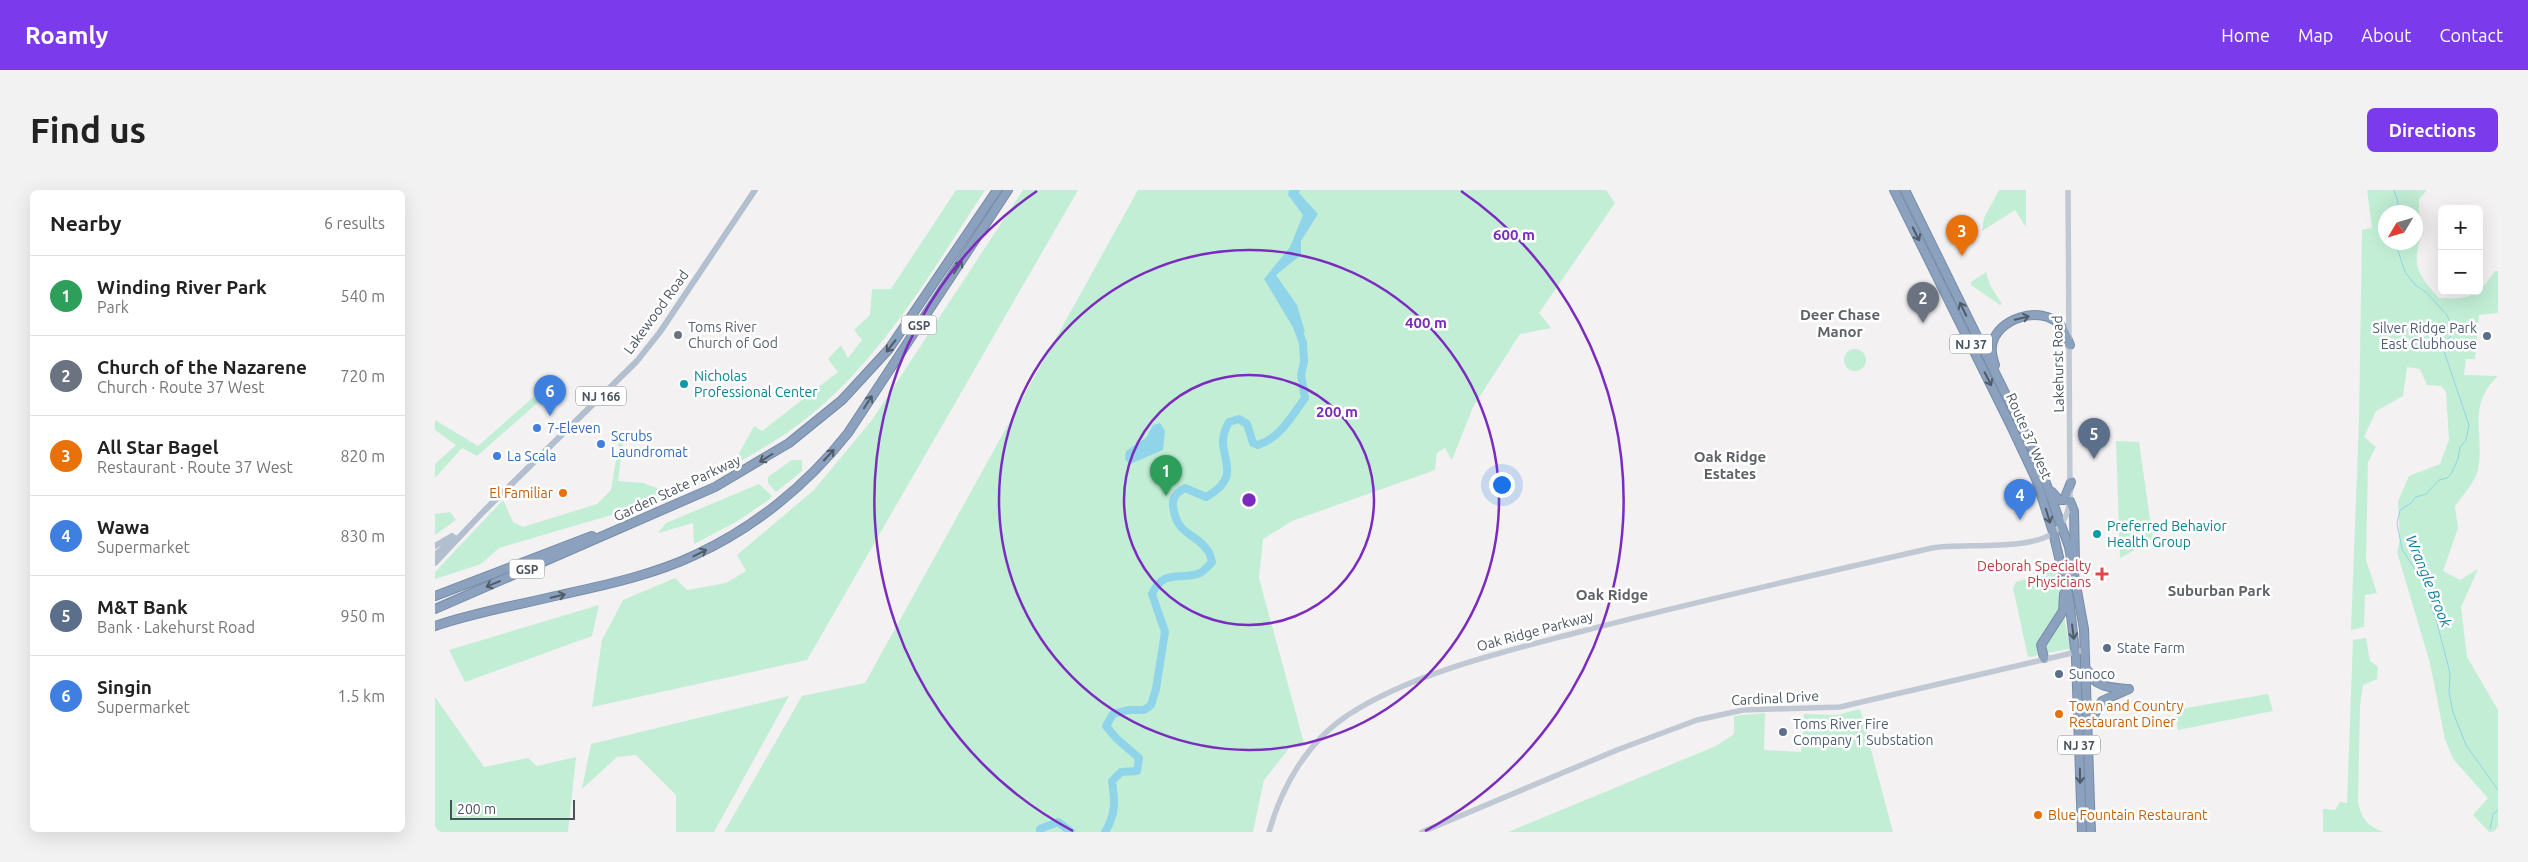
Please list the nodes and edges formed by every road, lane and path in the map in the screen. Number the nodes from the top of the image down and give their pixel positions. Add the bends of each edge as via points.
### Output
1 (755, 190) edge
2 (997, 190) edge
3 (1009, 190) edge
4 (1894, 190) edge
5 (1905, 190) edge
6 (2068, 190) edge
7 (2070, 346) junction
8 (2001, 384) junction
9 (2071, 482) junction
10 (2048, 486) junction
11 (2070, 501) junction
12 (476, 518) junction
13 (2061, 524) junction
14 (619, 530) junction
15 (460, 532) junction
16 (2053, 532) junction
17 (435, 546) edge
18 (435, 555) edge
19 (435, 563) edge
20 (2063, 570) junction
21 (2075, 573) junction
22 (435, 596) edge
23 (435, 609) edge
24 (476, 614) junction
25 (435, 626) edge
26 (435, 630) edge
27 (2085, 650) junction
28 (2075, 651) junction
29 (2044, 658) junction
30 (2086, 664) junction
31 (2089, 726) junction
32 (1269, 832) edge
33 (1422, 832) edge
34 (2081, 832) edge
35 (2091, 832) edge

1 - 12 main road, Lakewood Road / NJ 166 via 648,348
2 -> 14 highway, Garden State Parkway / GSP via 901,332 842,400 789,443 737,475
24 -> 3 highway, GSP via 621,580 679,562 731,536 778,504 822,463 847,433
4 -> 16 highway, Route 37 West / NJ 37 via 2011,426 2035,479
8 -> 5 highway, Route 37 West / NJ 37
6 - 7 main road, Lakehurst Road
8 -> 7 highway via 1991,347 1999,329 2013,320 2048,317 2059,324
7 - 9 main road, Lakehurst Road
8 - 10 highway, Route 37 West / NJ 37
9 - 10 highway via 2067,495 2061,501
9 - 11 main road, Lakehurst Road
10 - 13 highway, Route 37 West / NJ 37
11 - 13 main road, Lakehurst Road
11 - 21 highway
12 - 15 main road, Lakewood Road / NJ 166
12 - 19 main road, Lakewood Road / NJ 166
13 - 16 main road, Lakehurst Road
13 - 21 highway, Route 37 West / NJ 37
14 - 22 highway via 594,535
14 -> 23 highway, Garden State Parkway / GSP
15 - 17 main road
15 - 18 main road, Lakewood Road / NJ 166
16 - 20 highway, Route 37 West / NJ 37
16 - 32 main road, Oak Ridge Parkway via 2046,537 2010,544 1952,545 1923,550 1622,621 1439,672 1365,705 1332,727 1315,744 1286,785
20 -> 28 highway, Route 37 West / NJ 37
20 - 29 highway via 2064,608 2041,645
21 - 27 highway, Route 37 West / NJ 37
24 - 25 highway, GSP
24 - 26 highway
27 - 28 main road, Cardinal Drive
27 - 30 highway, Route 37 West / NJ 37
28 - 29 main road, Cardinal Drive
28 -> 34 highway, Route 37 West / NJ 37
29 - 33 main road, Cardinal Drive via 1840,707 1743,710 1697,720
30 - 31 highway, Route 37 West / NJ 37
30 - 31 highway via 2094,681 2129,689 2102,701
31 - 35 highway, Route 37 West / NJ 37

